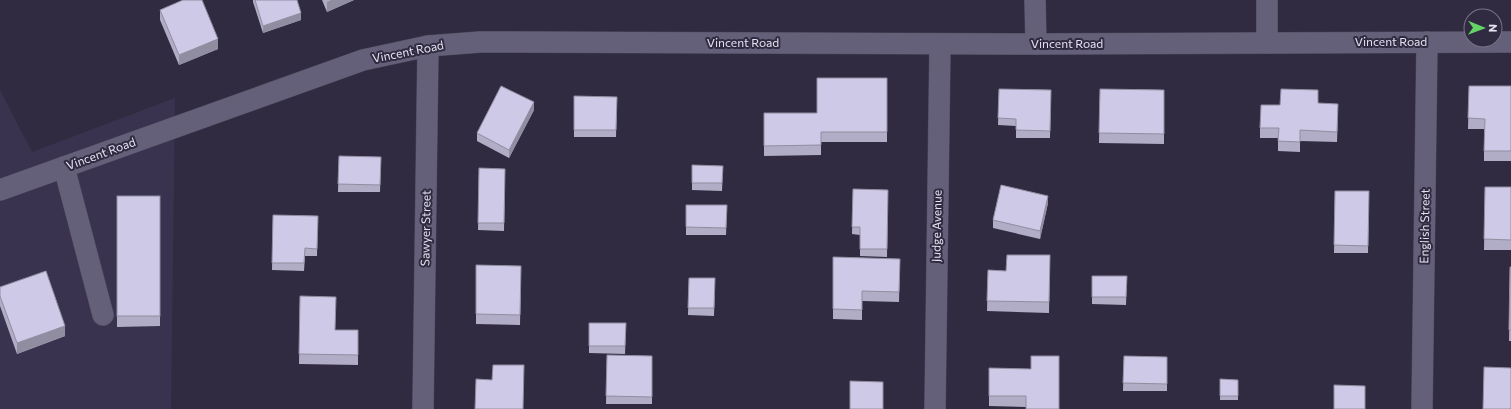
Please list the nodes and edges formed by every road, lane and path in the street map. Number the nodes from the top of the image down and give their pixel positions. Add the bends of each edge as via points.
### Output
1 (1035, 0) edge
2 (1267, 0) edge
3 (1427, 42) junction
4 (1511, 42) edge
5 (1267, 43) junction
6 (940, 44) junction
7 (1036, 44) junction
8 (428, 46) junction
9 (64, 168) junction
10 (0, 190) edge
11 (103, 315) dead end
12 (423, 409) edge
13 (935, 409) edge
14 (1422, 409) edge

1 - 7 street
2 - 5 street
3 - 4 street, Vincent Road
3 - 5 street, Vincent Road
3 - 14 street, English Street
5 - 7 street, Vincent Road
6 - 7 street, Vincent Road
6 - 8 street, Vincent Road via 480,42
6 - 13 street, Judge Avenue
8 - 9 street, Vincent Road via 363,60
8 - 12 street, Sawyer Street
9 - 10 street, Vincent Road
9 - 11 street

